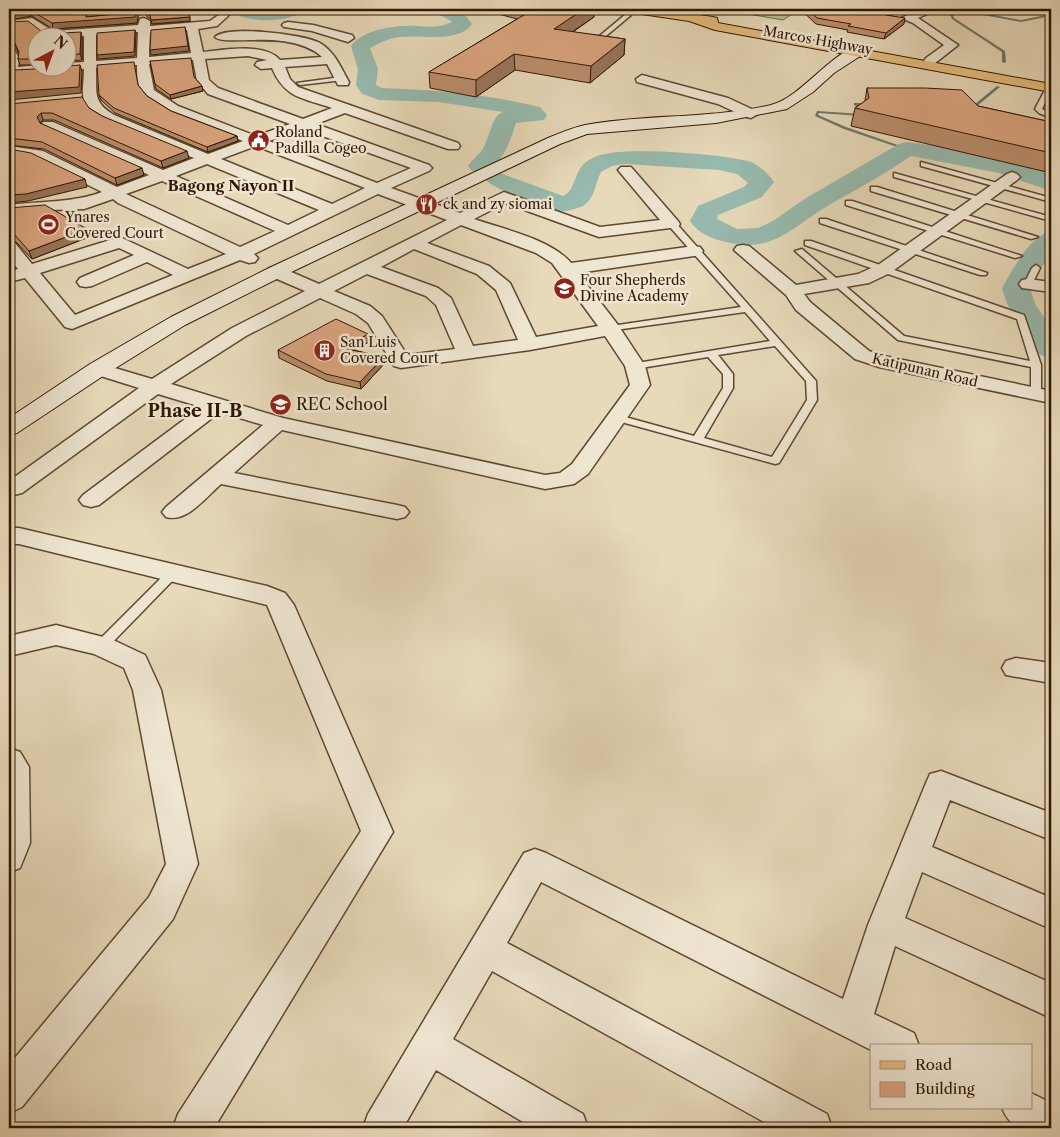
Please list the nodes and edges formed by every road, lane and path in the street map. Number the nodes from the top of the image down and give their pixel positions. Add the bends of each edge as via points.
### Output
1 (628, 9) edge
2 (635, 9) edge
3 (928, 9) edge
4 (223, 15) dead end
5 (9, 24) edge
6 (144, 27) junction
7 (90, 33) junction
8 (255, 35) junction
9 (201, 36) junction
10 (348, 38) dead end
11 (598, 40) edge
12 (9, 49) edge
13 (860, 50) junction
14 (196, 55) junction
15 (144, 60) junction
16 (331, 60) junction
17 (277, 64) junction
18 (935, 64) junction
19 (89, 65) junction
20 (78, 66) edge
21 (249, 67) dead end
22 (28, 72) edge
23 (9, 74) edge
24 (344, 78) joint
25 (642, 79) dead end
26 (300, 84) dead end
27 (1050, 88) edge
28 (346, 108) junction
29 (173, 109) junction
30 (752, 114) junction
31 (1051, 116) edge
32 (124, 124) junction
33 (304, 124) junction
34 (48, 125) edge
35 (80, 139) junction
36 (257, 142) junction
37 (453, 146) dead end
38 (9, 150) edge
39 (38, 154) junction
40 (210, 159) junction
41 (924, 164) dead end
42 (626, 170) dead end
43 (897, 174) dead end
44 (164, 176) junction
45 (1006, 181) junction
46 (378, 188) junction
47 (874, 189) dead end
48 (116, 194) junction
49 (981, 198) junction
50 (1051, 200) edge
51 (849, 203) dead end
52 (419, 204) junction
53 (9, 210) edge
54 (332, 210) junction
55 (958, 215) junction
56 (460, 219) junction
57 (1050, 219) dead end
58 (822, 221) dead end
59 (672, 224) junction
60 (287, 230) junction
61 (935, 231) junction
62 (1034, 238) dead end
63 (413, 243) junction
64 (808, 243) dead end
65 (9, 246) edge
66 (910, 249) junction
67 (743, 250) dead end
68 (694, 251) junction
69 (799, 251) dead end
70 (147, 256) junction
71 (1018, 256) dead end
72 (247, 257) junction
73 (366, 267) junction
74 (884, 268) junction
75 (568, 270) junction
76 (29, 272) junction
77 (276, 272) junction
78 (983, 273) dead end
79 (1038, 274) edge
80 (188, 276) junction
81 (9, 277) edge
82 (86, 282) dead end
83 (837, 284) junction
84 (1051, 287) edge
85 (318, 291) junction
86 (792, 292) junction
87 (746, 309) junction
88 (611, 329) junction
89 (776, 343) junction
90 (530, 344) junction
91 (466, 352) junction
92 (712, 355) junction
93 (635, 366) junction
94 (1036, 366) junction
95 (98, 369) junction
96 (155, 386) junction
97 (1044, 395) edge
98 (215, 406) junction
99 (618, 418) junction
100 (278, 423) junction
101 (9, 428) edge
102 (697, 440) junction
103 (216, 476) junction
104 (14, 488) dead end
105 (91, 500) dead end
106 (174, 512) dead end
107 (397, 512) dead end
108 (9, 536) edge
109 (173, 574) junction
110 (9, 646) edge
111 (101, 646) junction
112 (1016, 668) dead end
113 (1051, 674) edge
114 (9, 760) edge
115 (1051, 827) edge
116 (913, 853) junction
117 (9, 858) edge
118 (1051, 914) edge
119 (885, 925) junction
120 (485, 949) junction
121 (1051, 1001) edge
122 (854, 1021) junction
123 (897, 1044) edge
124 (430, 1045) junction
125 (9, 1094) edge
126 (1025, 1110) edge
127 (1051, 1124) edge
128 (192, 1128) edge
129 (382, 1128) edge
130 (569, 1128) edge
131 (813, 1128) edge

1 - 11 lane via 629,14
2 - 13 main road, Marcos Highway
3 - 18 street via 907,18 920,23 952,46
4 - 9 street
5 - 7 street via 32,21 51,35
6 - 7 street
6 - 9 street
6 - 15 street
7 - 19 street
8 - 9 street
8 - 10 street via 265,24 313,28
8 - 16 street via 301,40 324,51
9 - 14 street
12 - 23 street via 13,59
13 - 18 main road, Marcos Highway via 925,66
13 - 30 street via 782,106
14 - 15 street
14 - 17 street via 248,52 271,57
14 - 33 street via 205,71 203,81 213,91
15 - 19 street
15 - 29 street via 147,90
16 - 17 street
16 - 24 street
17 - 21 street
17 - 28 street via 284,81 294,90
18 - 27 main road, Marcos Highway
19 - 20 street
19 - 32 street via 84,82 86,98 99,111
22 - 23 street
24 - 26 lane
25 - 30 street via 723,101
27 - 31 lane via 1038,109
28 - 33 street
28 - 37 street
29 - 32 street
29 - 36 street
30 - 52 street via 584,130
32 - 35 street
32 - 40 street
33 - 36 street
33 - 46 street via 424,168
34 - 35 street
35 - 39 street
35 - 44 street
36 - 40 street
36 - 46 street
38 - 39 street
39 - 48 street
40 - 44 street
40 - 54 street
41 - 45 lane
42 - 59 street
43 - 49 lane
44 - 48 street
44 - 60 street
45 - 49 street
45 - 50 lane
46 - 52 street
46 - 54 street
47 - 55 lane
48 - 53 street via 84,204
48 - 72 street
49 - 55 street
49 - 57 lane
51 - 61 lane
52 - 56 street
52 - 77 street
54 - 60 street
55 - 61 street
55 - 62 lane
56 - 59 street via 504,197 599,232
56 - 63 street
56 - 75 street via 542,249
58 - 66 lane
59 - 68 lane
60 - 72 street
61 - 66 street
61 - 71 lane
63 - 73 street
63 - 90 street via 483,270 504,287
64 - 74 lane
65 - 76 street
66 - 74 street
66 - 78 lane
67 - 86 street, Katipunan Road
68 - 75 street
68 - 87 lane
69 - 83 lane
70 - 76 street via 120,242
70 - 80 street
70 - 82 street
72 - 80 street
73 - 85 street
73 - 91 street via 432,292 444,302
74 - 83 street via 863,279
74 - 94 lane via 1021,317
75 - 88 street
76 - 80 street via 72,323
76 - 81 street
77 - 85 street
77 - 95 street via 178,321
79 - 84 street
83 - 86 street
83 - 94 lane via 901,338
85 - 91 street via 363,310 375,320 401,362
85 - 96 street via 239,332
86 - 97 street, Katipunan Road via 803,306 862,355
87 - 88 lane
87 - 89 lane
88 - 90 street
88 - 93 street
89 - 92 lane
89 - 102 lane via 810,381 812,400 774,462
90 - 91 street
92 - 93 lane
92 - 102 lane via 728,374 728,388
93 - 99 street via 640,385
94 - 97 lane
95 - 96 street
95 - 101 street
96 - 98 street
96 - 104 street
98 - 100 street
98 - 105 street
99 - 100 street via 580,468 566,479 545,482
99 - 102 lane
100 - 103 street
103 - 106 street
103 - 107 street
108 - 109 street
109 - 111 lane
109 - 128 street via 267,595 279,602 377,832
110 - 111 street via 56,635
111 - 125 street via 135,662 147,690 182,864 161,908
112 - 113 street
114 - 117 street via 14,767 14,843
115 - 116 street via 941,783
116 - 118 street
116 - 119 street
119 - 121 street
119 - 122 street
120 - 122 street via 535,863
120 - 124 street
120 - 131 street
122 - 123 street
124 - 129 street
124 - 130 street
126 - 127 street

